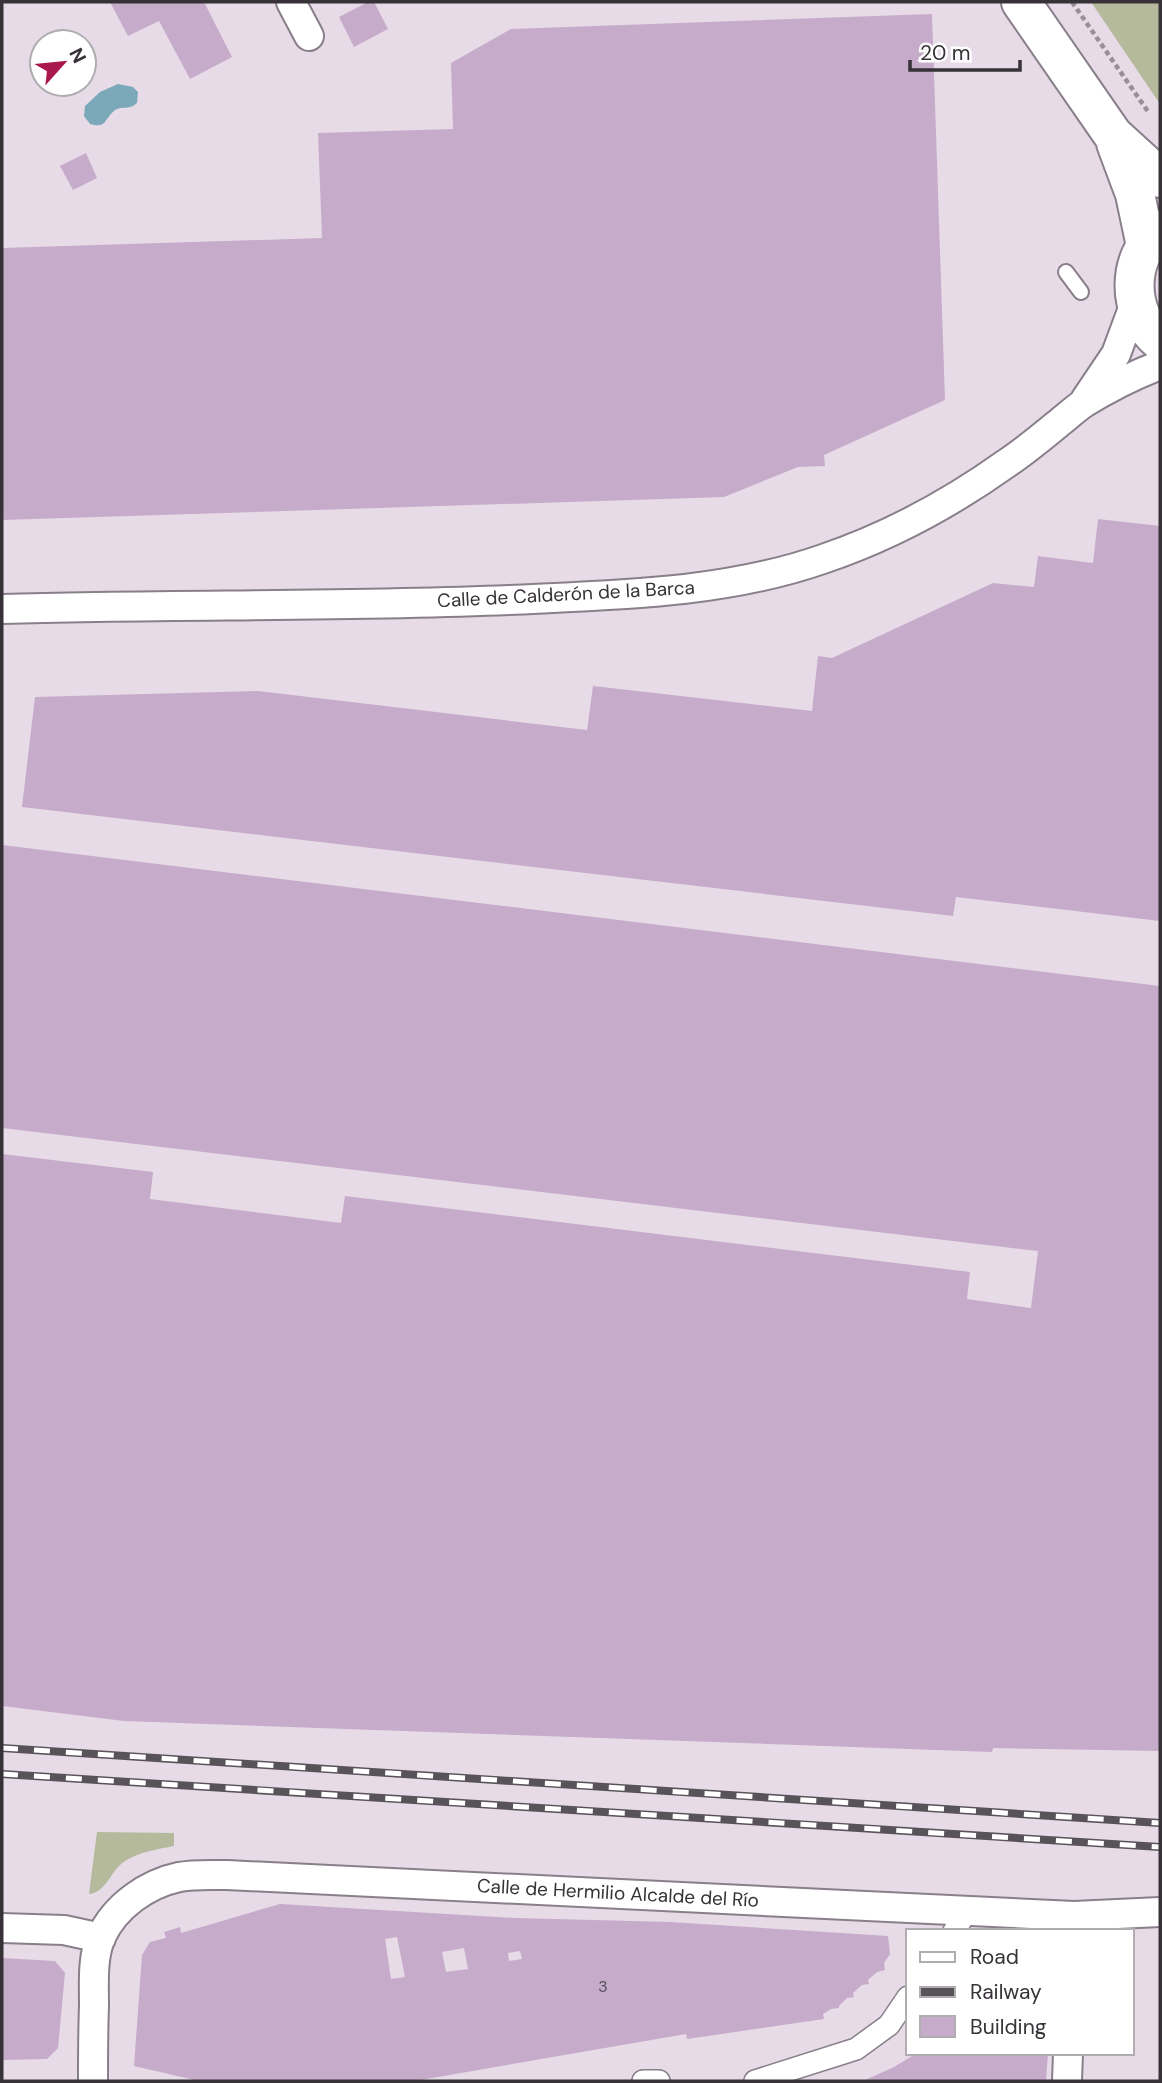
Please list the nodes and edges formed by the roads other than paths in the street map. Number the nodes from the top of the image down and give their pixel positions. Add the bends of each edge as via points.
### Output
1 (291, 2) edge
2 (1021, 2) edge
3 (309, 36) dead end
4 (1113, 135) junction
5 (1160, 178) edge
6 (1153, 238) edge
7 (1066, 272) dead end
8 (1081, 292) dead end
9 (1136, 300) junction
10 (1160, 341) edge
11 (1160, 365) edge
12 (1082, 404) junction
13 (2, 609) edge
14 (1160, 1912) edge
15 (961, 1920) edge
16 (1074, 1923) edge
17 (2, 1928) edge
18 (101, 1938) junction
19 (906, 2000) edge
20 (1068, 2055) edge
21 (93, 2081) edge
22 (643, 2081) edge
23 (659, 2081) edge
24 (755, 2081) edge
25 (1067, 2081) edge

1 - 3 street
2 - 4 main road
4 - 5 main road
4 - 6 main road
6 - 9 main road via 1138,263
7 - 8 lane
9 - 10 main road via 1142,319
9 - 12 street, Calle de Calderón de la Barca via 1116,354
11 - 12 street, Calle de Calderón de la Barca
12 - 13 street, Calle de Calderón de la Barca via 1009,462 917,518 825,559 733,583 457,602
14 - 16 street, Calle de Hermilio Alcalde del Río
15 - 16 street, Calle de Hermilio Alcalde del Río
15 - 18 street, Calle de Hermilio Alcalde del Río via 228,1875 182,1876 156,1884 121,1909
17 - 18 street via 64,1930
18 - 21 street, Calle de Hermilio Alcalde del Río via 94,1983
19 - 24 street via 888,2025 856,2049
20 - 25 street
22 - 23 street

